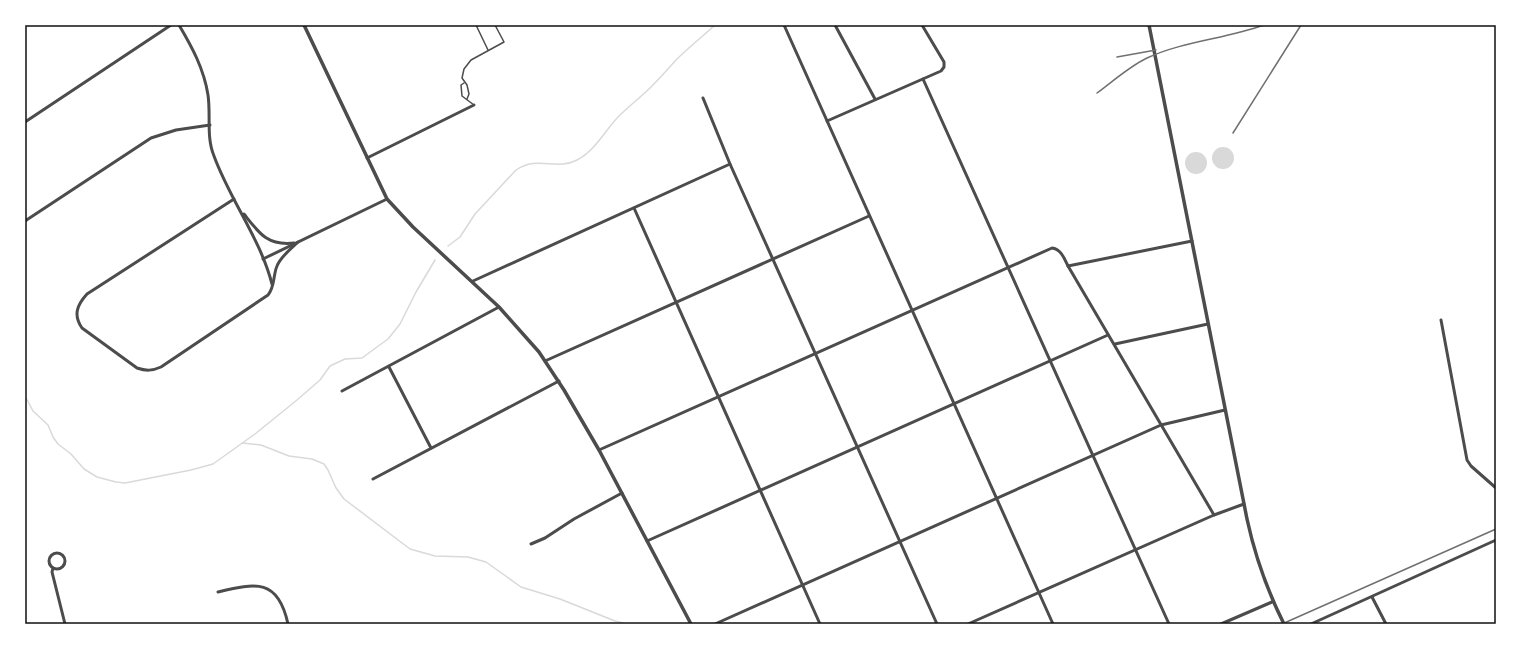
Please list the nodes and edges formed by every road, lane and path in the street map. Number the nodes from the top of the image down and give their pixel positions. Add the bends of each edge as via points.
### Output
1 (171, 25) edge
2 (179, 25) edge
3 (304, 25) edge
4 (476, 25) edge
5 (495, 25) edge
6 (784, 25) edge
7 (835, 25) edge
8 (922, 25) edge
9 (1149, 25) edge
10 (488, 50) junction
11 (923, 78) junction
12 (464, 83) junction
13 (703, 98) dead end
14 (466, 99) junction
15 (876, 99) junction
16 (474, 105) joint
17 (827, 121) junction
18 (25, 122) edge
19 (210, 125) junction
20 (367, 158) junction
21 (730, 164) junction
22 (234, 199) junction
23 (387, 199) junction
24 (634, 208) junction
25 (241, 211) junction
26 (870, 216) junction
27 (25, 221) edge
28 (1192, 241) junction
29 (298, 242) junction
30 (263, 259) junction
31 (774, 259) junction
32 (1009, 266) junction
33 (1068, 266) junction
34 (473, 281) junction
35 (272, 286) junction
36 (677, 302) junction
37 (500, 306) junction
38 (912, 309) junction
39 (1442, 320) dead end
40 (1208, 324) junction
41 (1108, 335) junction
42 (1115, 344) junction
43 (815, 353) junction
44 (545, 361) junction
45 (1050, 361) junction
46 (388, 367) junction
47 (558, 382) junction
48 (342, 391) dead end
49 (718, 396) junction
50 (955, 404) junction
51 (1225, 410) junction
52 (1161, 425) junction
53 (858, 447) junction
54 (431, 448) junction
55 (599, 450) junction
56 (1094, 455) junction
57 (373, 479) dead end
58 (1496, 488) edge
59 (760, 491) junction
60 (622, 493) junction
61 (996, 498) junction
62 (1244, 504) junction
63 (1214, 515) junction
64 (1496, 540) edge
65 (647, 541) junction
66 (899, 541) junction
67 (531, 544) dead end
68 (1135, 550) junction
69 (54, 568) junction
70 (803, 585) junction
71 (218, 592) dead end
72 (1039, 593) junction
73 (1372, 597) junction
74 (1272, 602) junction
75 (65, 624) edge
76 (288, 624) edge
77 (690, 624) edge
78 (715, 624) edge
79 (820, 624) edge
80 (937, 624) edge
81 (968, 624) edge
82 (1053, 624) edge
83 (1169, 624) edge
84 (1221, 624) edge
85 (1284, 624) edge
86 (1311, 624) edge
87 (1386, 624) edge

1 - 18 street
2 - 19 street via 202,70 208,96
3 - 20 street
4 - 10 lane
5 - 10 lane via 504,42
6 - 17 street
7 - 15 street
8 - 11 street via 944,62 944,67 940,71
9 - 28 street
10 - 12 lane via 471,60 464,69
11 - 15 street
11 - 32 street
12 - 14 lane via 469,94
12 - 14 lane via 462,96
13 - 21 street
14 - 16 lane
15 - 17 street
16 - 20 street
17 - 26 street
19 - 22 street via 213,154
19 - 27 street via 176,130 151,138
20 - 23 street
21 - 24 street
21 - 31 street
22 - 25 street
22 - 35 street via 87,294 78,308 78,321 82,328 128,363 145,371 153,371 268,295 272,291
23 - 29 street
23 - 34 street via 413,227
24 - 34 street
24 - 36 street
25 - 29 street via 269,241
25 - 30 street
26 - 31 street
26 - 38 street
28 - 33 street
28 - 40 street
29 - 30 street
29 - 35 street via 278,264
30 - 35 street
31 - 36 street
31 - 43 street
32 - 33 street via 1052,248 1060,251
32 - 38 street
32 - 45 street
33 - 41 street
34 - 37 street
36 - 44 street
36 - 49 street
37 - 44 street
37 - 46 street
38 - 43 street
38 - 50 street
39 - 58 street via 1467,460
40 - 42 street
40 - 51 street
41 - 42 street
41 - 45 street
42 - 52 street
43 - 49 street
43 - 53 street
44 - 47 street
45 - 50 street
45 - 56 street
46 - 48 street
46 - 54 street
47 - 54 street
47 - 55 street
49 - 55 street
49 - 59 street
50 - 53 street
50 - 61 street
51 - 52 street
51 - 62 street
52 - 56 street
52 - 63 street
53 - 59 street
53 - 66 street
54 - 57 street
55 - 60 street
56 - 61 street
56 - 68 street
59 - 65 street
59 - 70 street
60 - 65 street
60 - 67 street
61 - 66 street
61 - 72 street
62 - 63 street
62 - 74 street via 1256,557
63 - 68 street
64 - 73 street
65 - 77 street
66 - 70 street
66 - 80 street
68 - 72 street
68 - 83 street
69 - 69 street via 64,566 65,558 62,554 56,553 50,557 50,564
69 - 75 street via 52,572
70 - 78 street
70 - 79 street
71 - 76 street via 254,585 268,589 281,601
72 - 81 street
72 - 82 street
73 - 86 street
73 - 87 street
74 - 84 street
74 - 85 street

